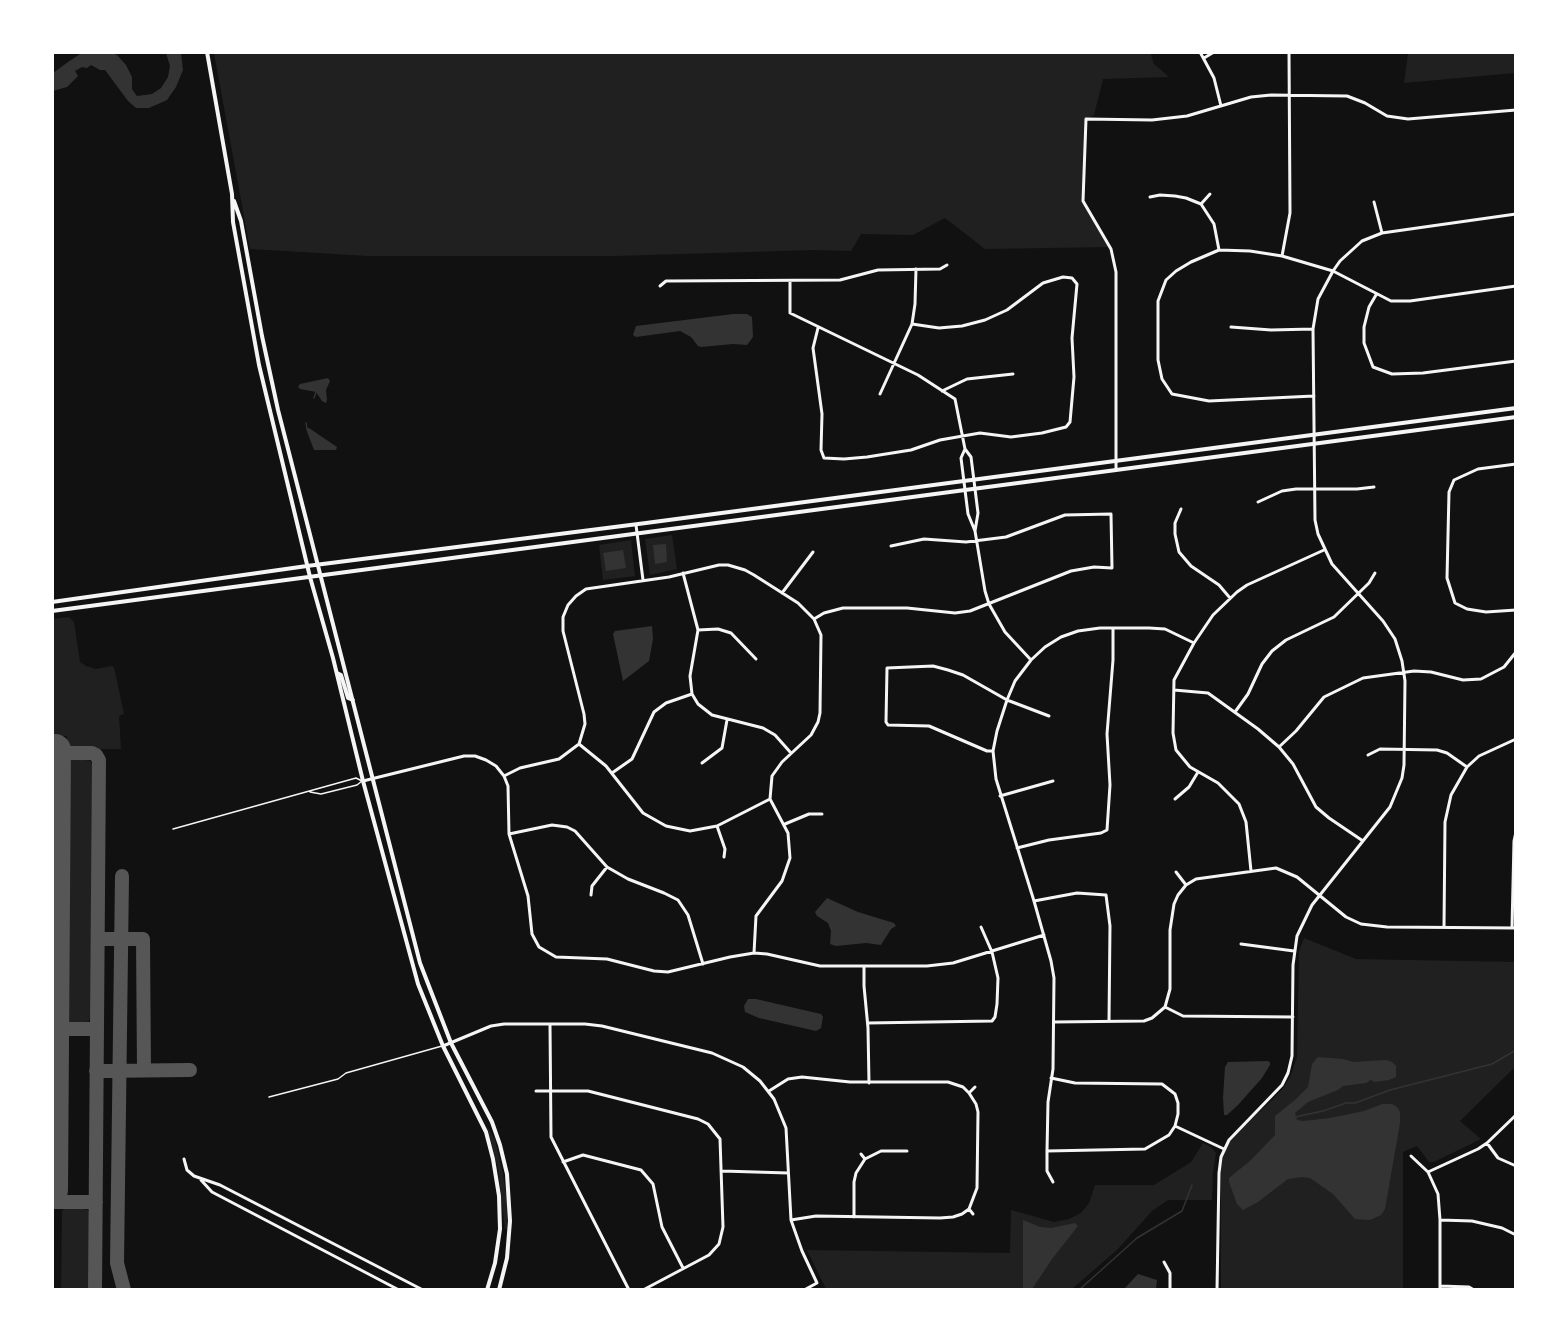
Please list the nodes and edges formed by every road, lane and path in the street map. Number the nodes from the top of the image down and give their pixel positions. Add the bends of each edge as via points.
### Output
1 (207, 52) edge
2 (1200, 52) edge
3 (1214, 52) edge
4 (1289, 52) edge
5 (1204, 58) junction
6 (1288, 95) junction
7 (1221, 106) junction
8 (1515, 110) edge
9 (232, 194) junction
10 (1210, 194) dead end
11 (1150, 197) dead end
12 (1374, 202) dead end
13 (1201, 204) junction
14 (1515, 214) edge
15 (1382, 232) junction
16 (1219, 250) junction
17 (1282, 256) junction
18 (947, 265) dead end
19 (916, 269) junction
20 (1333, 271) junction
21 (790, 281) junction
22 (660, 286) dead end
23 (1515, 286) edge
24 (1376, 295) junction
25 (912, 324) junction
26 (1231, 327) dead end
27 (818, 328) junction
28 (1313, 329) junction
29 (1515, 361) edge
30 (893, 363) junction
31 (1013, 374) dead end
32 (942, 391) junction
33 (880, 394) dead end
34 (1314, 396) junction
35 (1515, 408) edge
36 (1515, 417) edge
37 (1313, 435) junction
38 (964, 436) junction
39 (1314, 444) junction
40 (965, 449) junction
41 (1115, 462) junction
42 (1515, 464) edge
43 (1116, 470) junction
44 (974, 480) junction
45 (964, 482) junction
46 (1374, 487) dead end
47 (975, 489) junction
48 (1314, 489) junction
49 (965, 490) junction
50 (1258, 502) dead end
51 (1181, 509) dead end
52 (636, 525) junction
53 (975, 531) junction
54 (638, 533) junction
55 (977, 541) junction
56 (891, 546) dead end
57 (1324, 550) junction
58 (813, 552) dead end
59 (318, 564) junction
60 (307, 566) junction
61 (683, 573) junction
62 (1375, 573) dead end
63 (321, 575) junction
64 (310, 577) junction
65 (643, 580) junction
66 (783, 593) junction
67 (1359, 594) junction
68 (1230, 598) junction
69 (52, 602) edge
70 (989, 604) junction
71 (1515, 610) edge
72 (52, 611) edge
73 (814, 619) junction
74 (1113, 628) junction
75 (698, 630) junction
76 (1194, 643) junction
77 (1515, 652) edge
78 (756, 659) dead end
79 (1031, 660) junction
80 (1404, 671) junction
81 (337, 672) junction
82 (1174, 690) junction
83 (692, 694) junction
84 (353, 700) junction
85 (1006, 700) junction
86 (1235, 712) junction
87 (1049, 716) dead end
88 (727, 720) junction
89 (1515, 739) edge
90 (579, 744) junction
91 (1279, 747) junction
92 (1405, 749) junction
93 (993, 751) junction
94 (791, 753) junction
95 (1368, 755) dead end
96 (702, 763) dead end
97 (1467, 767) junction
98 (1198, 772) junction
99 (612, 773) junction
100 (504, 776) junction
101 (373, 779) junction
102 (363, 781) junction
103 (1053, 781) dead end
104 (309, 792) junction
105 (1000, 796) junction
106 (770, 799) junction
107 (1175, 799) dead end
108 (822, 814) dead end
109 (785, 825) junction
110 (717, 826) junction
111 (173, 828) dead end
112 (1515, 832) edge
113 (509, 834) junction
114 (1363, 842) junction
115 (1017, 848) junction
116 (724, 857) dead end
117 (607, 867) junction
118 (1251, 871) junction
119 (1176, 872) dead end
120 (1186, 885) junction
121 (591, 895) dead end
122 (1319, 896) junction
123 (1034, 901) junction
124 (981, 927) dead end
125 (1444, 927) junction
126 (1514, 928) edge
127 (1044, 935) junction
128 (1241, 944) dead end
129 (1294, 951) junction
130 (992, 952) junction
131 (754, 953) junction
132 (703, 964) junction
133 (864, 966) junction
134 (1165, 1007) junction
135 (1293, 1017) junction
136 (1109, 1021) junction
137 (1054, 1022) junction
138 (868, 1023) junction
139 (550, 1024) junction
140 (451, 1043) junction
141 (443, 1046) junction
142 (1051, 1078) junction
143 (869, 1083) junction
144 (975, 1087) dead end
145 (550, 1090) junction
146 (536, 1091) dead end
147 (769, 1091) junction
148 (969, 1092) junction
149 (269, 1097) dead end
150 (1515, 1115) edge
151 (1175, 1126) junction
152 (1487, 1143) junction
153 (1224, 1149) junction
154 (907, 1150) dead end
155 (1047, 1150) junction
156 (861, 1154) dead end
157 (1411, 1156) dead end
158 (184, 1159) dead end
159 (865, 1159) junction
160 (563, 1162) junction
161 (1515, 1166) edge
162 (722, 1171) junction
163 (1428, 1172) junction
164 (788, 1173) junction
165 (200, 1179) junction
166 (1053, 1182) dead end
167 (969, 1209) junction
168 (973, 1214) dead end
169 (854, 1217) junction
170 (791, 1220) junction
171 (1440, 1220) junction
172 (1515, 1235) edge
173 (1164, 1262) dead end
174 (683, 1269) junction
175 (1440, 1288) edge
176 (399, 1290) edge
177 (423, 1290) edge
178 (487, 1290) edge
179 (499, 1290) edge
180 (629, 1290) edge
181 (643, 1290) edge
182 (804, 1290) edge
183 (1170, 1290) edge
184 (1218, 1290) edge
185 (1474, 1290) edge

1 - 9 main road
2 - 5 street
3 - 5 street
4 - 6 street
5 - 7 street
6 - 7 street via 1261,95
6 - 8 street via 1347,96 1387,116 1407,119
6 - 17 street via 1290,213
7 - 41 street via 1187,116 1152,120 1086,119 1083,201 1111,249 1116,272
9 - 59 main road via 241,221 278,410
9 - 60 main road via 233,222 259,365
10 - 13 street
11 - 13 street via 1175,196
12 - 15 street
13 - 16 street via 1215,224
14 - 15 street
15 - 20 street via 1348,252
16 - 17 street
16 - 34 street via 1176,271 1160,291 1158,360 1162,379 1172,394 1209,401
17 - 20 street
18 - 19 street via 940,269
19 - 21 street via 878,270 840,280
19 - 25 street
20 - 24 street
20 - 28 street via 1318,299
21 - 22 street via 666,280
21 - 27 street via 790,314
23 - 24 street via 1401,301
24 - 29 street via 1366,314 1364,336 1373,367 1392,374 1423,373
25 - 30 street
25 - 38 street via 962,327 1007,310 1052,279 1072,278 1077,284 1070,422 1066,427 1042,433
26 - 28 street
27 - 30 street
27 - 38 street via 813,348 824,458 911,450
28 - 34 street
30 - 32 street
30 - 33 street
31 - 32 street via 967,379
32 - 38 street via 955,399
34 - 37 street
35 - 37 main road
36 - 39 main road
37 - 39 street
37 - 41 main road
38 - 40 street
39 - 43 main road
39 - 48 street
40 - 44 street via 971,458
40 - 45 street via 961,458
41 - 43 street
41 - 44 main road
42 - 71 street via 1478,469 1454,480 1449,492 1447,578 1455,603 1467,609
43 - 47 main road
44 - 45 main road
44 - 47 street
45 - 49 street
45 - 52 main road
46 - 48 street
47 - 49 main road
47 - 53 street
48 - 50 street via 1282,491
48 - 57 street via 1315,520
49 - 53 street
49 - 54 main road
51 - 68 street via 1175,523 1179,552
52 - 54 street
52 - 59 main road
53 - 55 street
54 - 63 main road
54 - 65 street
55 - 56 street via 924,539
55 - 70 street
55 - 70 street via 1006,537 1065,515 1111,514 1112,568 1071,571
57 - 67 street
57 - 68 street via 1247,585
58 - 66 street
59 - 60 main road
59 - 63 main road
60 - 64 main road
60 - 69 main road
61 - 65 street
61 - 66 street via 719,565 736,567
61 - 75 street
62 - 67 street
63 - 64 main road
63 - 84 main road
64 - 72 main road
64 - 81 main road
65 - 90 street via 585,589 568,605 563,616 563,631 584,714
66 - 73 street
67 - 80 street via 1389,628
67 - 86 street via 1334,618 1286,640 1272,651
68 - 76 street
70 - 73 street via 955,613 843,608
70 - 79 street via 1005,632
73 - 94 street via 822,644 820,713 811,735
74 - 76 street via 1165,628
74 - 79 street via 1078,631 1061,637
74 - 115 street via 1107,830
75 - 78 street via 731,633
75 - 83 street via 690,676
76 - 82 street via 1174,680
77 - 80 street via 1504,667 1481,679
79 - 85 street
80 - 91 street via 1368,676 1328,694
80 - 92 street
81 - 84 main road via 348,698
81 - 102 main road
82 - 86 street via 1208,693
82 - 98 street via 1175,746 1184,762
83 - 88 street via 704,710
83 - 99 street via 654,712 632,759
84 - 101 main road
85 - 87 street
85 - 93 street
85 - 93 street via 948,670 933,666 887,668 888,725 929,726
86 - 91 street
88 - 94 street via 769,731
88 - 96 street via 722,748
89 - 97 street via 1490,749
90 - 99 street
90 - 100 street via 559,759
91 - 114 street via 1316,807
92 - 95 street via 1380,750
92 - 97 street via 1437,750
92 - 114 street via 1402,778 1393,800
93 - 105 street
94 - 106 street via 772,776
97 - 125 street via 1450,795 1445,822
98 - 107 street via 1190,787
98 - 118 street via 1223,787 1239,804 1246,822
99 - 110 street via 637,807 658,823 690,831
100 - 101 street via 486,759 464,756
100 - 113 street via 509,791
101 - 102 street
101 - 140 main road via 420,963
102 - 104 lane via 321,794
102 - 104 lane via 356,778
102 - 141 main road via 412,965
103 - 105 street
104 - 111 lane
105 - 115 street
106 - 109 street
106 - 110 street
108 - 109 street via 808,814
109 - 131 street via 790,842 788,867 778,888 756,916
110 - 116 street
112 - 126 street
113 - 117 street via 552,825 567,827
113 - 132 street via 528,896 532,934 544,952 556,957 607,959 661,972
114 - 122 street
115 - 123 street
117 - 121 street via 592,886
117 - 132 street via 678,900 688,915
118 - 120 street via 1198,878
118 - 122 street via 1276,868 1287,872
119 - 120 street
120 - 134 street via 1178,895 1172,917 1170,989
122 - 125 street via 1361,924
122 - 129 street via 1302,922
123 - 127 street
123 - 136 street via 1077,893 1106,896 1110,926
124 - 130 street
125 - 126 street
127 - 130 street
127 - 137 street via 1053,978
128 - 129 street
129 - 135 street
130 - 133 street via 927,966
130 - 138 street via 999,990 992,1021
131 - 132 street
131 - 133 street via 812,965
133 - 138 street
134 - 135 street via 1183,1016
134 - 136 street via 1144,1021
135 - 153 street via 1288,1073
136 - 137 street
137 - 142 street
138 - 143 street
139 - 140 street via 491,1026
139 - 145 street
139 - 147 street via 602,1026 712,1053 743,1067
140 - 141 street
140 - 179 main road via 492,1122 507,1174 509,1240
141 - 149 lane
141 - 178 main road via 486,1132 493,1159 500,1228
142 - 151 street via 1075,1083 1162,1084 1177,1098
142 - 155 street
143 - 147 street via 802,1077 788,1079
143 - 148 street via 948,1082
144 - 148 street
145 - 146 street
145 - 160 street via 551,1137
145 - 162 street via 588,1091 698,1119 708,1124 720,1139
147 - 164 street via 786,1128
148 - 167 street via 978,1116 977,1188
150 - 152 street
151 - 153 street
151 - 155 street via 1165,1138 1140,1151
152 - 161 street via 1498,1158
152 - 163 street
153 - 184 street via 1219,1173
154 - 159 street via 881,1150
155 - 166 street via 1047,1171
156 - 159 street
157 - 163 street
158 - 165 street via 188,1170
159 - 169 street via 854,1182
160 - 174 street via 576,1156 591,1156 641,1170 653,1184 662,1227
160 - 180 street
162 - 164 street
162 - 174 street via 723,1227 719,1244 709,1255
163 - 171 street via 1438,1194
164 - 170 street
165 - 176 street via 212,1192
165 - 177 street via 220,1185
167 - 168 street
167 - 169 street via 940,1218
169 - 170 street
170 - 182 street via 817,1283
171 - 172 street via 1472,1221
171 - 175 street
173 - 183 street via 1170,1273
174 - 181 street
175 - 185 street

